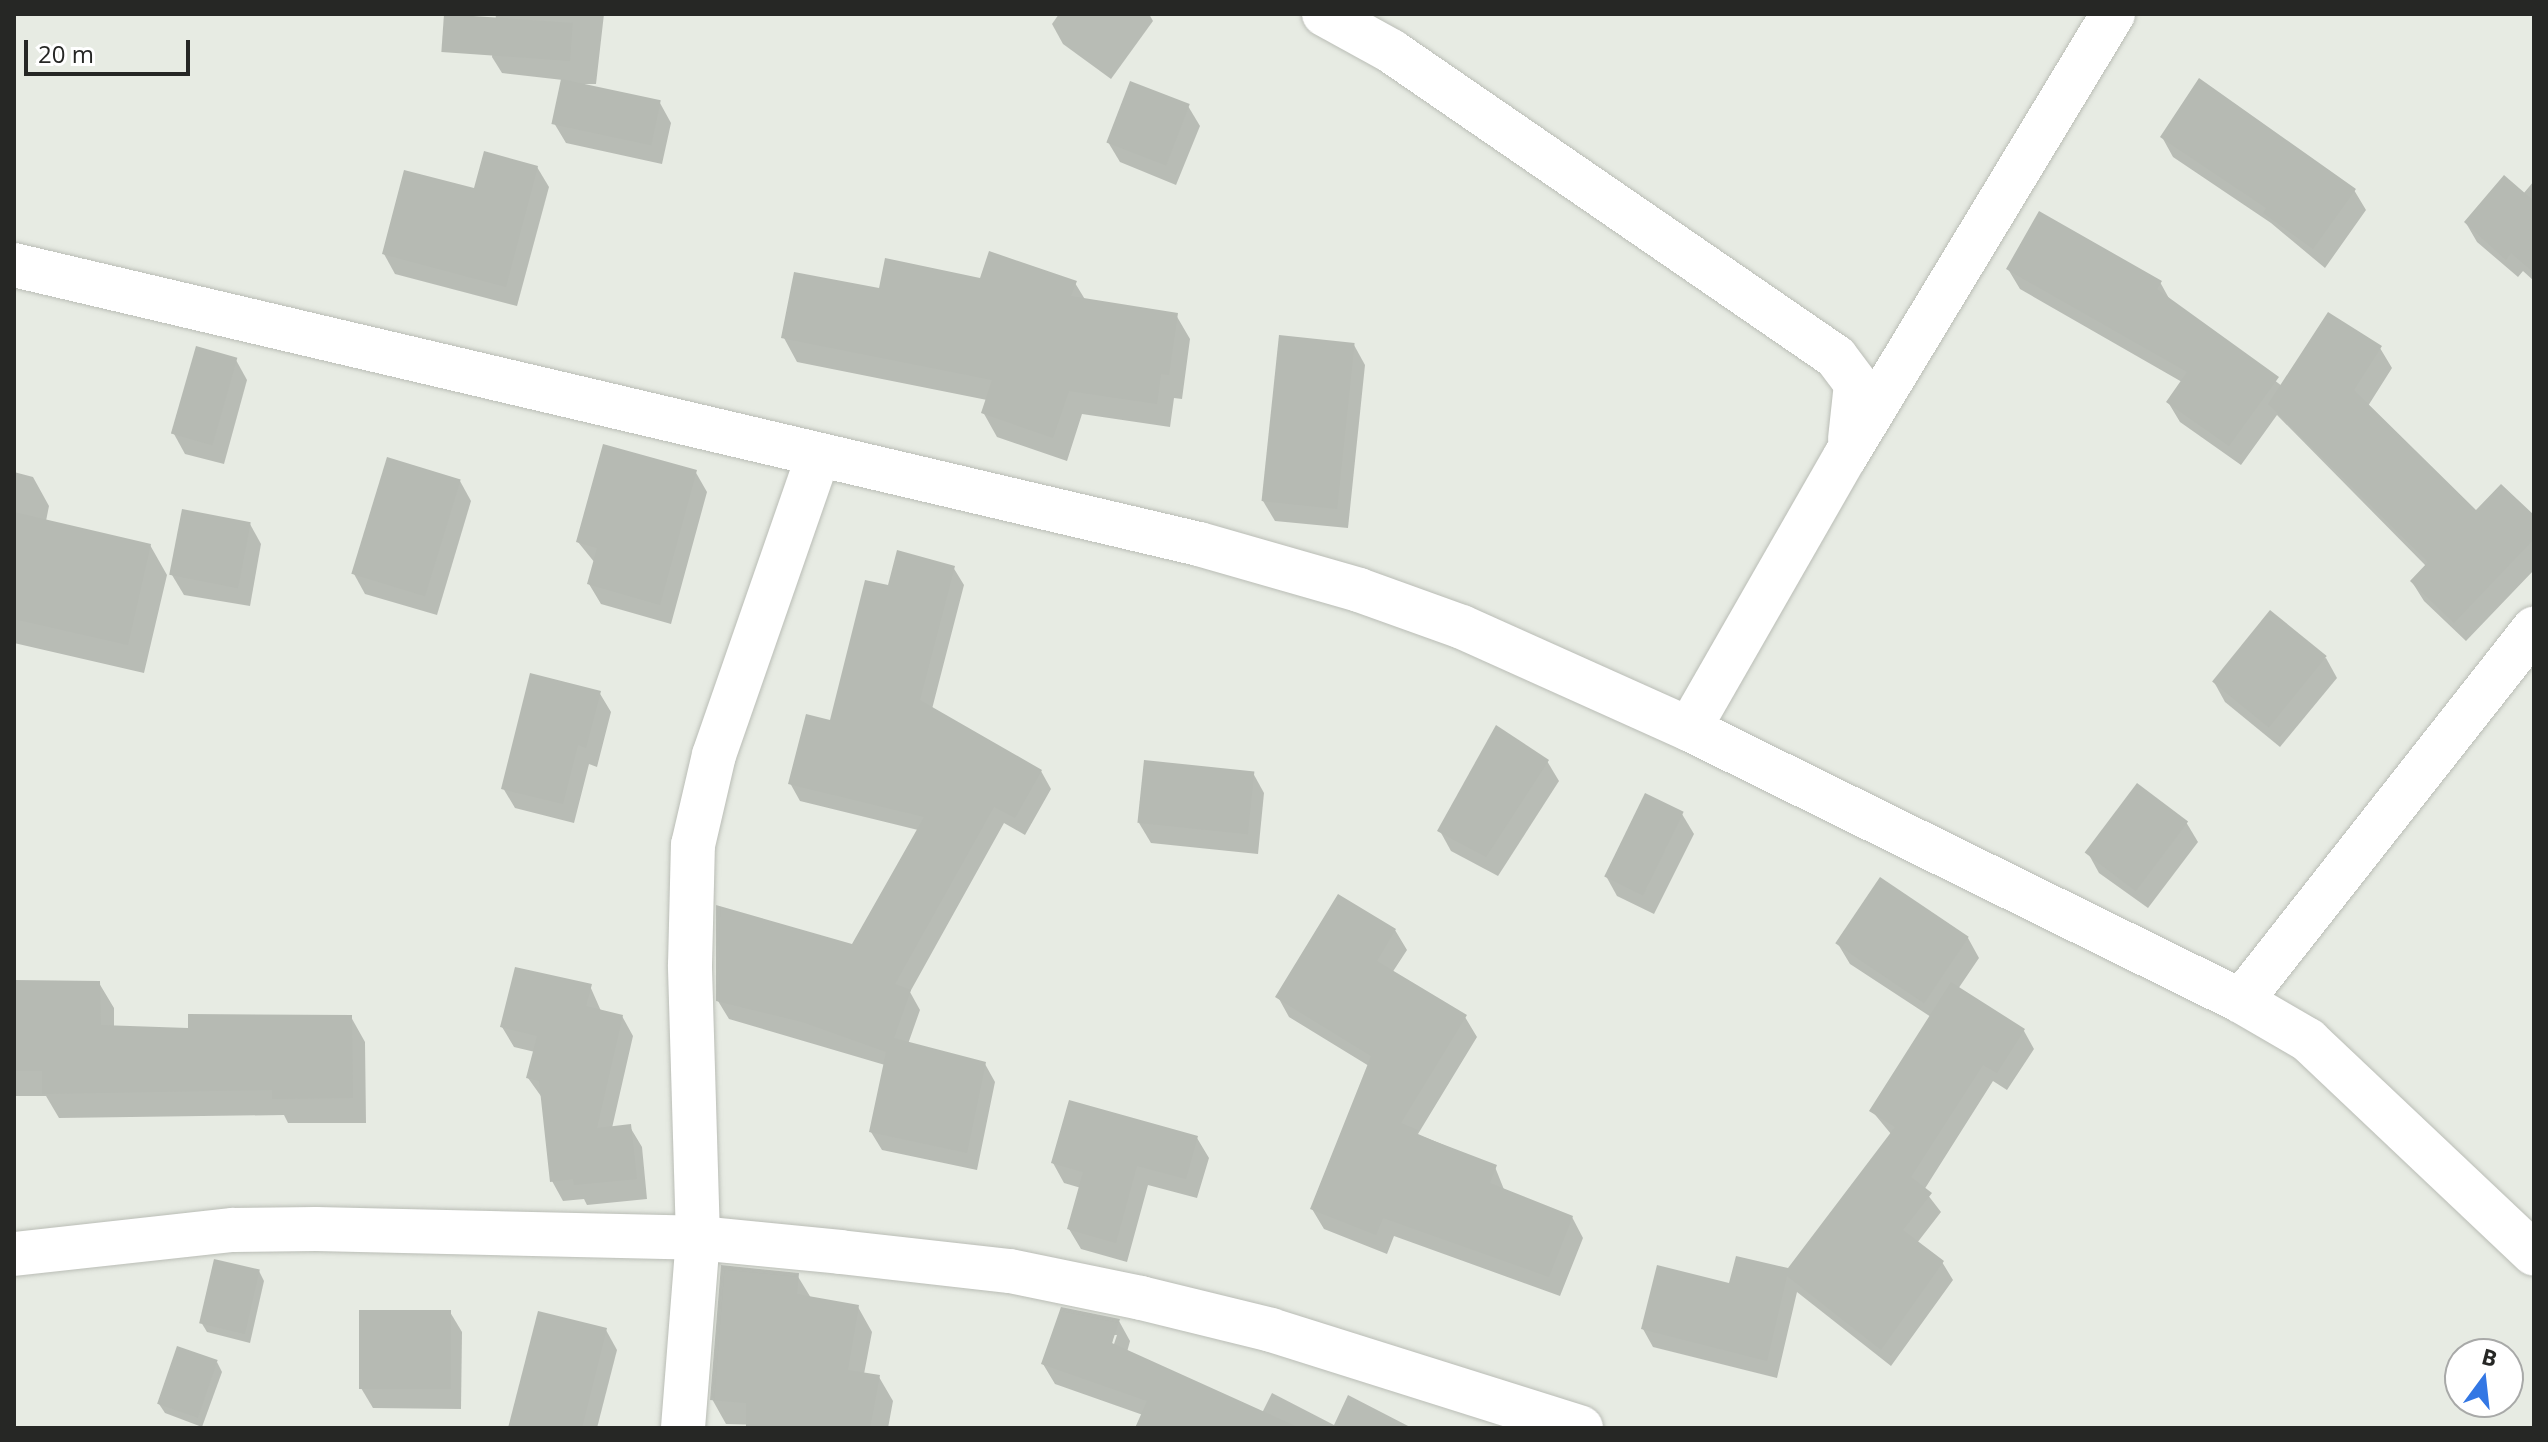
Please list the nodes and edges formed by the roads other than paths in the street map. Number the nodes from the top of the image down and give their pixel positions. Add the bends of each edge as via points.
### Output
1 (1324, 14) edge
2 (2113, 14) edge
3 (14, 265) edge
4 (818, 456) junction
5 (1845, 457) junction
6 (2534, 628) edge
7 (1689, 729) junction
8 (2241, 1001) junction
9 (698, 1238) junction
10 (14, 1254) edge
11 (2534, 1254) edge
12 (683, 1428) edge
13 (1581, 1428) edge

1 - 5 street via 1391,51 1836,357 1856,384 1858,401
2 - 5 street
3 - 4 street
4 - 7 street via 1305,573 1462,627
4 - 9 street via 714,755 693,845 690,965
5 - 7 street
6 - 8 street
7 - 8 street
8 - 11 street via 2308,1040
9 - 10 street via 233,1230
9 - 12 street
9 - 13 street via 1010,1271 1141,1298 1271,1330

